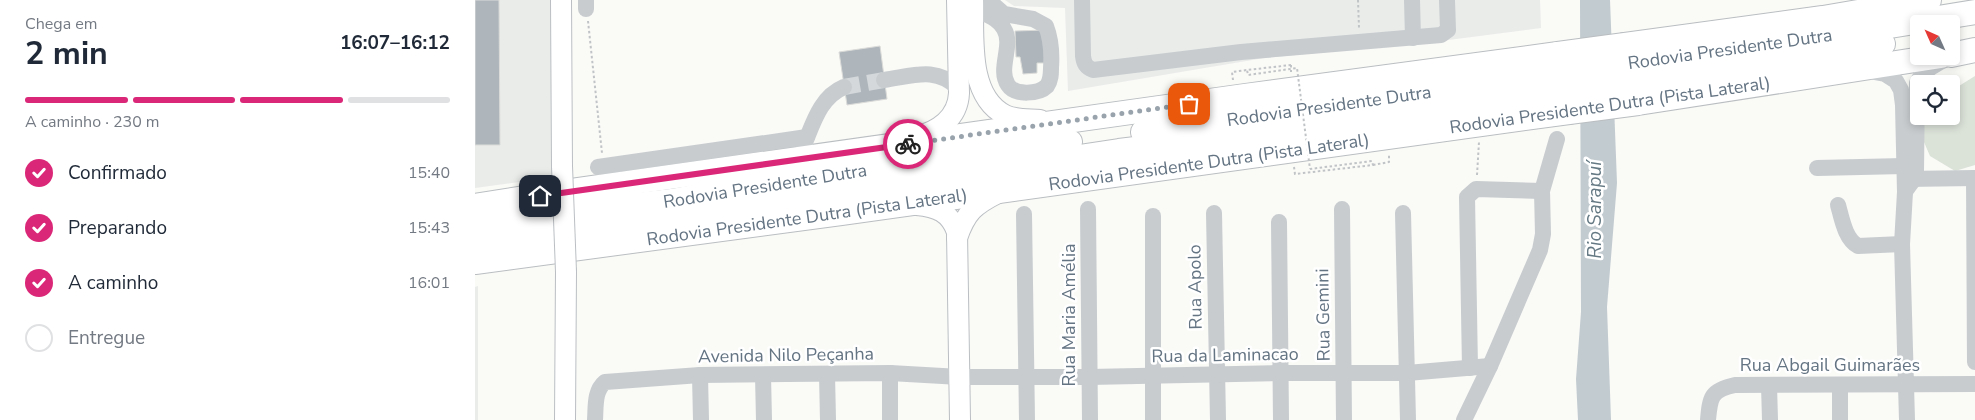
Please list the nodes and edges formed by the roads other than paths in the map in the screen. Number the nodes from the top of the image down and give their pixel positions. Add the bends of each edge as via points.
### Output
1 (561, 0) edge
2 (1082, 0) edge
3 (1412, 0) edge
4 (1447, 0) edge
5 (1908, 0) edge
6 (1929, 0) edge
7 (973, 2) edge
8 (1880, 8) junction
9 (1975, 12) edge
10 (1975, 28) edge
11 (1413, 38) junction
12 (1910, 40) edge
13 (1960, 44) edge
14 (1910, 58) edge
15 (1934, 65) edge
16 (1856, 68) junction
17 (1632, 74) junction
18 (885, 80) tunnel mouth
19 (1565, 83) junction
20 (844, 87) tunnel mouth
21 (958, 88) junction
22 (1004, 114) junction
23 (1060, 122) junction
24 (807, 137) junction
25 (1557, 139) dead end
26 (874, 148) junction
27 (797, 159) junction
28 (600, 166) road end
29 (1817, 168) dead end
30 (1975, 178) edge
31 (1907, 179) junction
32 (1004, 190) junction
33 (1542, 191) junction
34 (907, 204) junction
35 (1838, 205) dead end
36 (475, 206) edge
37 (1088, 209) dead end
38 (1342, 209) dead end
39 (1214, 213) dead end
40 (1024, 214) dead end
41 (1403, 214) dead end
42 (1153, 216) dead end
43 (1279, 222) dead end
44 (475, 224) edge
45 (957, 238) junction
46 (475, 244) edge
47 (1902, 244) junction
48 (475, 262) edge
49 (1975, 362) edge
50 (1490, 366) junction
51 (1470, 368) junction
52 (890, 373) junction
53 (1281, 373) junction
54 (1407, 373) junction
55 (827, 374) junction
56 (1217, 374) junction
57 (1344, 374) junction
58 (701, 375) junction
59 (763, 376) junction
60 (1027, 376) junction
61 (1152, 376) junction
62 (960, 377) junction
63 (1089, 377) junction
64 (1975, 384) edge
65 (1769, 385) junction
66 (1906, 385) junction
67 (1839, 386) junction
68 (565, 420) edge
69 (595, 420) edge
70 (701, 420) edge
71 (764, 420) edge
72 (828, 420) edge
73 (890, 420) edge
74 (960, 420) edge
75 (1027, 420) edge
76 (1090, 420) edge
77 (1153, 420) edge
78 (1218, 420) edge
79 (1281, 420) edge
80 (1344, 420) edge
81 (1408, 420) edge
82 (1464, 420) edge
83 (1708, 420) edge
84 (1770, 420) edge
85 (1840, 420) edge
86 (1907, 420) edge

1 - 68 main road, bridge
2 - 11 street via 1084,63 1093,70 1241,52
3 - 11 street
4 - 11 street via 1448,30 1441,35
5 - 8 street
6 - 8 highway, Rodovia Presidente Dutra (Pista Lateral)
7 - 7 street via 998,22 1007,34 1004,69 1008,86 1021,92 1046,86 1051,76 1050,39 1046,26 1033,19 1012,17
7 - 21 main road
7 - 22 main road via 978,82 987,99
8 - 17 highway, Rodovia Presidente Dutra (Pista Lateral) via 1823,18
9 - 17 highway, Rodovia Presidente Dutra via 1760,47
10 - 13 highway
12 - 17 highway, Rodovia Presidente Dutra via 1822,55
14 - 16 highway, Rodovia Presidente Dutra (Pista Lateral)
15 - 31 street via 1920,76 1917,83 1916,164
16 - 17 highway, Rodovia Presidente Dutra (Pista Lateral)
16 - 31 street via 1885,74 1899,84
17 - 19 highway, Rodovia Presidente Dutra, bridge
17 - 19 highway, Rodovia Presidente Dutra (Pista Lateral), bridge
18 - 21 street via 934,74 947,78
19 - 23 highway, Rodovia Presidente Dutra (Pista Lateral)
19 - 32 highway, Rodovia Presidente Dutra (Pista Lateral)
19 - 44 highway, Rodovia Presidente Dutra
19 - 46 highway, Rodovia Presidente Dutra via 1337,125 1119,151
20 - 24 street via 827,98
21 - 22 main road via 985,111
21 - 26 main road via 956,107 942,126 926,134
22 - 23 main road
23 - 26 highway, Rodovia Presidente Dutra (Pista Lateral)
24 - 27 street
24 - 28 street
25 - 33 street
26 - 27 highway, Rodovia Presidente Dutra (Pista Lateral)
27 - 36 highway, Rodovia Presidente Dutra (Pista Lateral)
29 - 31 street
30 - 31 street
30 - 49 street
31 - 47 street
32 - 34 highway, Rodovia Presidente Dutra (Pista Lateral)
32 - 45 main road via 969,212
33 - 50 street via 1543,234 1539,250
33 - 51 street via 1476,189 1466,203
34 - 45 main road via 934,207 945,213 953,222
34 - 48 highway, Rodovia Presidente Dutra (Pista Lateral)
35 - 47 street via 1853,244
37 - 63 street, Rua Maria Amélia
38 - 57 street, Rua Gemini
39 - 56 street, Rua Apolo
40 - 60 street
41 - 54 street
42 - 61 street
43 - 53 street
45 - 62 main road
47 - 66 street
50 - 51 street, Rua da Laminacao
50 - 82 street
51 - 54 street, Rua da Laminacao
52 - 55 street, Avenida Nilo Peçanha
52 - 62 street, Avenida Nilo Peçanha
52 - 73 street
53 - 56 street, Rua da Laminacao
53 - 57 street, Rua da Laminacao
53 - 79 street
54 - 57 street, Rua da Laminacao
54 - 81 street
55 - 59 street, Avenida Nilo Peçanha
55 - 72 street
56 - 61 street, Rua da Laminacao
56 - 78 street, Rua Apolo
57 - 80 street, Rua Gemini
58 - 59 street, Avenida Nilo Peçanha
58 - 69 street, Avenida Nilo Peçanha via 605,382 599,387
58 - 70 street
59 - 71 street
60 - 62 street, Rua da Laminacao
60 - 63 street, Rua da Laminacao
60 - 75 street
61 - 63 street, Rua da Laminacao
61 - 77 street
62 - 74 main road
63 - 76 street, Rua Maria Amélia
64 - 66 street, Rua Abgail Guimarães
65 - 67 street, Rua Abgail Guimarães
65 - 83 street, Rua Abgail Guimarães via 1721,388 1713,394
65 - 84 street
66 - 67 street, Rua Abgail Guimarães
66 - 86 street
67 - 85 street

